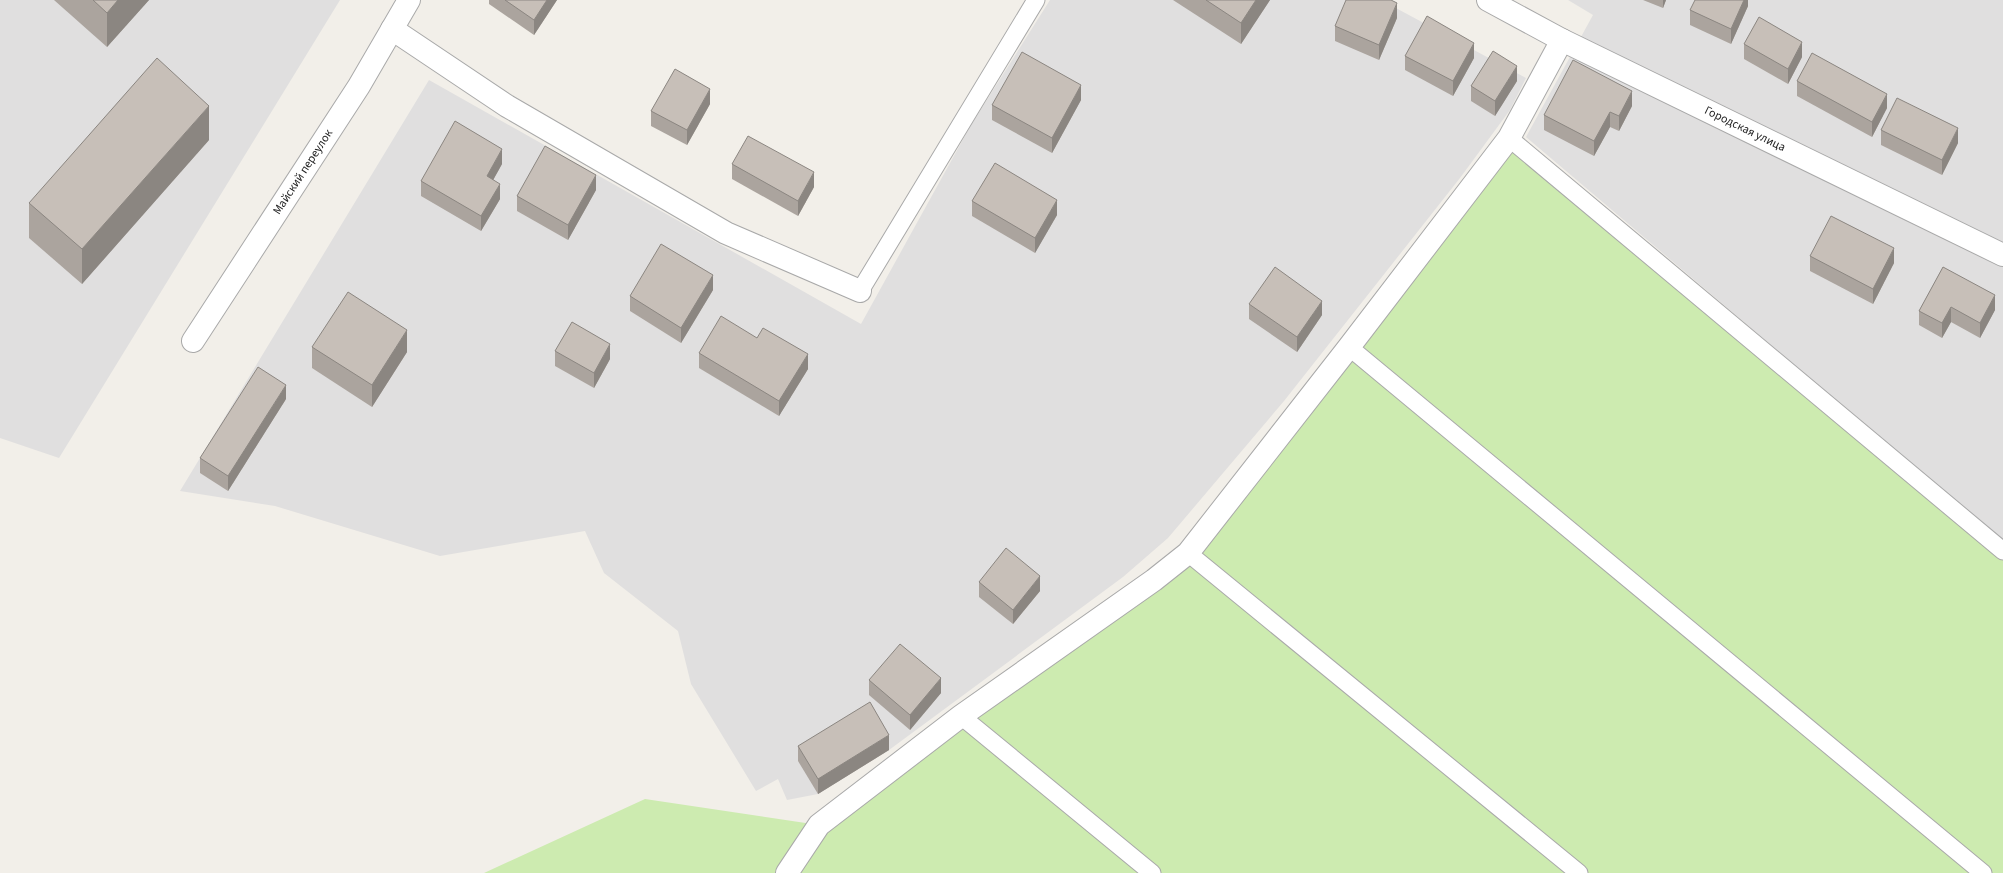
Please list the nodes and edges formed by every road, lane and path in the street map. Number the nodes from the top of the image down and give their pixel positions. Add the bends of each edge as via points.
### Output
1 (409, 0) edge
2 (1036, 0) edge
3 (1488, 0) edge
4 (392, 29) junction
5 (1562, 40) junction
6 (1509, 138) junction
7 (2003, 255) edge
8 (860, 291) joint
9 (193, 342) dead end
10 (1349, 347) junction
11 (2003, 551) edge
12 (1188, 553) junction
13 (961, 716) junction
14 (787, 873) edge
15 (1152, 873) edge
16 (1578, 873) edge
17 (1983, 873) edge

1 - 4 street, Майский переулок
2 - 8 lane
3 - 5 street, Городская улица
4 - 8 street via 507,106 726,233
4 - 9 street, Майский переулок via 359,86
5 - 6 street
5 - 7 street, Городская улица
6 - 10 street
6 - 11 lane
10 - 12 street
10 - 17 lane
12 - 13 street via 1154,580
12 - 16 lane
13 - 14 street via 819,825
13 - 15 lane

